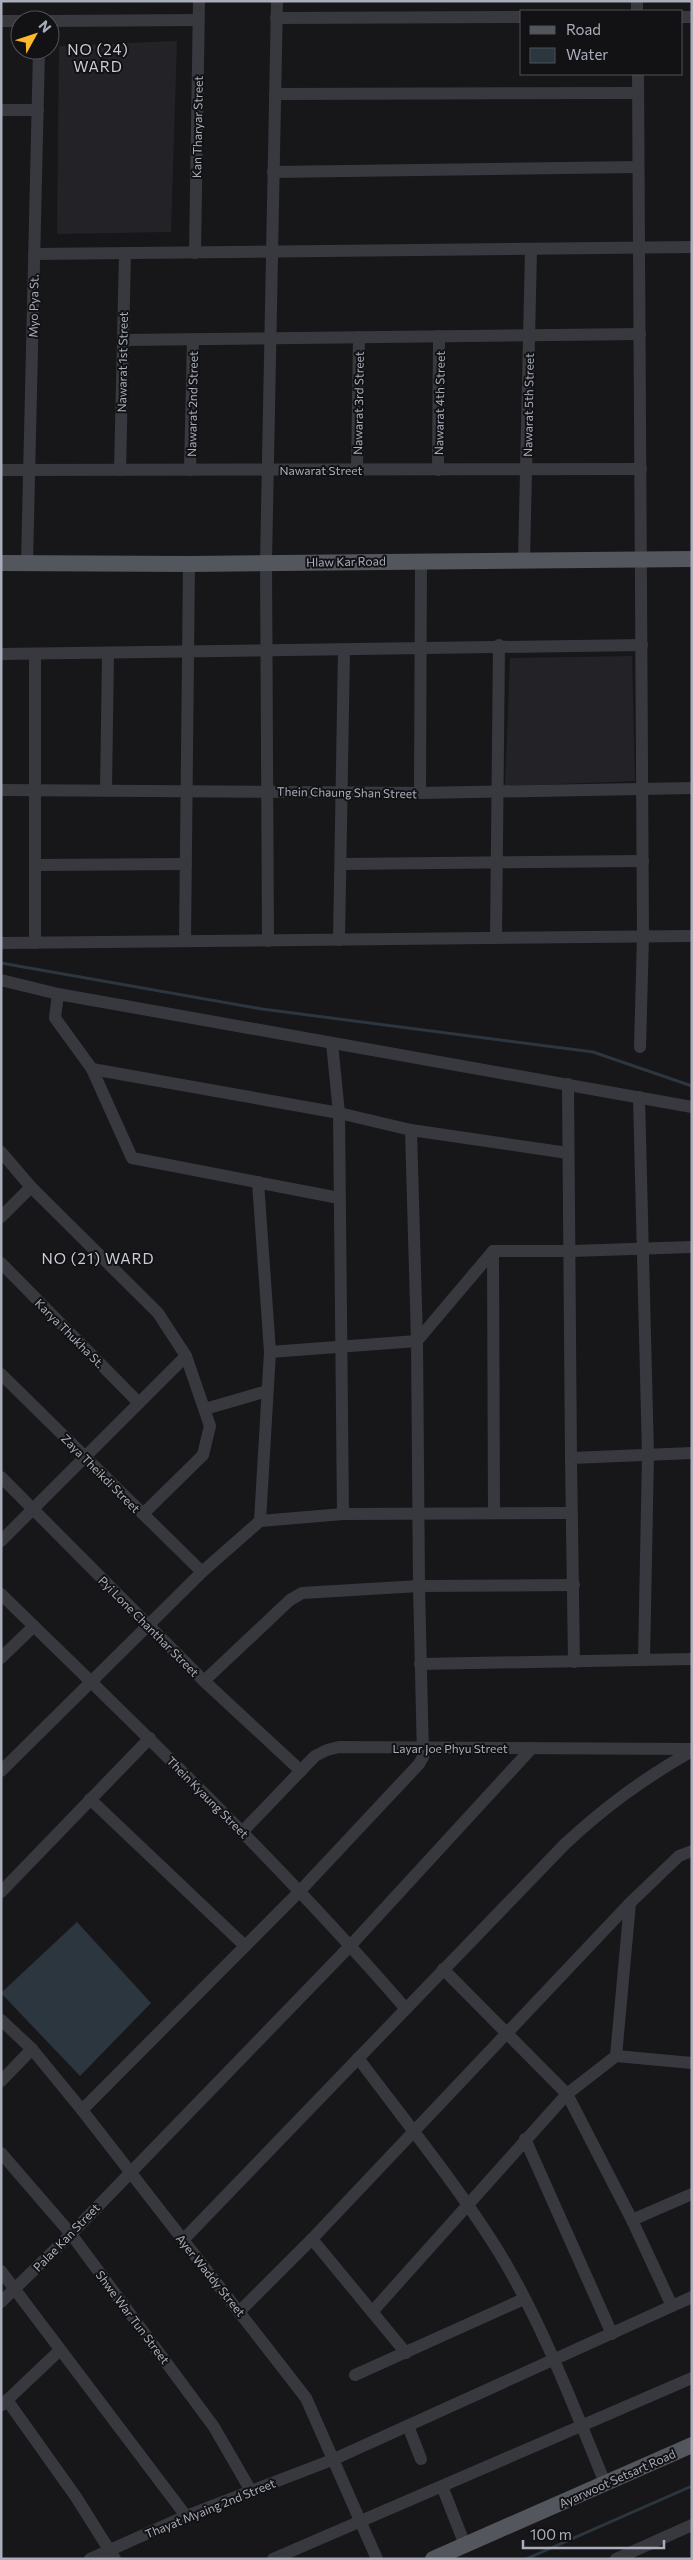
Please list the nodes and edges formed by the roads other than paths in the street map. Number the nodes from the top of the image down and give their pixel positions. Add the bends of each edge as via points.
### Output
1 (199, 1) edge
2 (277, 1) edge
3 (276, 18) junction
4 (520, 18) edge
5 (198, 20) junction
6 (60, 21) edge
7 (39, 60) edge
8 (638, 75) edge
9 (638, 93) junction
10 (275, 94) junction
11 (1, 110) edge
12 (38, 110) junction
13 (638, 167) junction
14 (274, 172) junction
15 (692, 247) edge
16 (640, 249) junction
17 (531, 250) junction
18 (272, 252) junction
19 (125, 253) junction
20 (194, 253) junction
21 (34, 254) junction
22 (640, 334) junction
23 (529, 335) junction
24 (439, 336) junction
25 (359, 337) junction
26 (270, 338) junction
27 (193, 339) junction
28 (123, 340) junction
29 (526, 469) junction
30 (642, 469) junction
31 (1, 470) edge
32 (29, 470) junction
33 (120, 470) junction
34 (190, 470) junction
35 (268, 470) junction
36 (357, 470) junction
37 (438, 470) junction
38 (642, 559) junction
39 (692, 559) edge
40 (524, 560) junction
41 (422, 561) junction
42 (266, 562) junction
43 (1, 563) edge
44 (27, 563) junction
45 (189, 564) junction
46 (499, 645) junction
47 (642, 645) junction
48 (421, 648) junction
49 (267, 650) junction
50 (344, 650) junction
51 (188, 651) junction
52 (108, 653) junction
53 (1, 654) edge
54 (35, 654) junction
55 (692, 788) edge
56 (1, 790) edge
57 (36, 790) junction
58 (106, 790) junction
59 (643, 790) junction
60 (186, 791) junction
61 (268, 791) junction
62 (498, 791) junction
63 (342, 792) junction
64 (420, 793) junction
65 (643, 861) junction
66 (497, 863) junction
67 (186, 864) junction
68 (341, 864) junction
69 (36, 865) junction
70 (692, 936) edge
71 (643, 937) junction
72 (496, 938) junction
73 (339, 940) junction
74 (268, 941) junction
75 (185, 942) junction
76 (1, 943) edge
77 (35, 943) junction
78 (1, 980) edge
79 (58, 994) junction
80 (332, 1043) junction
81 (640, 1047) dead end
82 (92, 1069) junction
83 (568, 1084) junction
84 (639, 1097) junction
85 (692, 1107) edge
86 (339, 1113) junction
87 (411, 1130) junction
88 (1, 1152) edge
89 (568, 1153) junction
90 (258, 1182) junction
91 (30, 1187) junction
92 (339, 1198) junction
93 (1, 1217) edge
94 (692, 1247) edge
95 (642, 1249) junction
96 (493, 1251) junction
97 (571, 1251) junction
98 (1, 1263) edge
99 (417, 1341) junction
100 (341, 1347) junction
101 (270, 1352) junction
102 (186, 1356) junction
103 (1, 1374) edge
104 (267, 1391) junction
105 (140, 1403) junction
106 (205, 1408) junction
107 (692, 1453) edge
108 (648, 1455) junction
109 (85, 1457) junction
110 (571, 1458) junction
111 (1, 1477) edge
112 (33, 1509) junction
113 (494, 1513) junction
114 (571, 1513) junction
115 (143, 1514) junction
116 (343, 1514) junction
117 (418, 1514) junction
118 (260, 1521) junction
119 (1, 1541) edge
120 (202, 1572) junction
121 (574, 1585) junction
122 (419, 1586) junction
123 (1, 1594) edge
124 (34, 1626) junction
125 (149, 1626) junction
126 (1, 1658) edge
127 (692, 1659) edge
128 (644, 1660) junction
129 (574, 1662) junction
130 (420, 1664) junction
131 (204, 1681) junction
132 (91, 1683) junction
133 (150, 1738) junction
134 (532, 1748) junction
135 (424, 1749) junction
136 (692, 1750) edge
137 (1, 1771) edge
138 (301, 1771) junction
139 (90, 1799) junction
140 (243, 1831) junction
141 (692, 1851) edge
142 (300, 1891) junction
143 (1, 1892) edge
144 (630, 1903) junction
145 (350, 1945) junction
146 (245, 1946) junction
147 (444, 1969) junction
148 (406, 2008) junction
149 (1, 2020) edge
150 (507, 2032) junction
151 (32, 2049) junction
152 (616, 2056) junction
153 (358, 2058) junction
154 (692, 2063) edge
155 (1, 2081) edge
156 (566, 2094) junction
157 (82, 2110) junction
158 (413, 2131) junction
159 (525, 2139) junction
160 (1, 2153) edge
161 (129, 2172) junction
162 (692, 2194) edge
163 (467, 2204) junction
164 (632, 2220) junction
165 (71, 2234) junction
166 (312, 2239) junction
167 (183, 2240) junction
168 (1, 2272) edge
169 (15, 2289) junction
170 (692, 2297) edge
171 (524, 2299) junction
172 (1, 2302) edge
173 (672, 2306) junction
174 (240, 2311) junction
175 (372, 2312) junction
176 (612, 2334) junction
177 (60, 2350) junction
178 (406, 2353) junction
179 (553, 2360) junction
180 (354, 2375) dead end
181 (692, 2378) edge
182 (4, 2403) edge
183 (581, 2425) junction
184 (408, 2426) junction
185 (692, 2445) edge
186 (421, 2459) dead end
187 (332, 2460) junction
188 (605, 2483) junction
189 (442, 2486) junction
190 (251, 2491) junction
191 (186, 2516) junction
192 (360, 2521) junction
193 (692, 2525) edge
194 (465, 2545) junction
195 (113, 2554) edge
196 (634, 2555) edge
197 (90, 2559) edge
198 (273, 2559) edge
199 (377, 2559) edge
200 (433, 2559) edge
201 (616, 2559) edge

1 - 5 street, Kan Tharyar Street
2 - 3 street
3 - 4 street
3 - 10 street
5 - 6 street
5 - 20 street, Kan Tharyar Street
7 - 12 street, Myo Pya St.
8 - 9 street
9 - 10 street
9 - 13 street
10 - 14 street
11 - 12 street
12 - 21 street, Myo Pya St.
13 - 14 street
13 - 16 street
14 - 18 street
15 - 16 street
16 - 17 street
16 - 22 street
17 - 18 street
17 - 23 street, Nawarat 5th Street
18 - 20 street
18 - 26 street
19 - 20 street
19 - 21 street
19 - 28 street, Nawarat 1st Street
21 - 32 street, Myo Pya St.
22 - 23 street
22 - 30 street
23 - 24 street
23 - 29 street, Nawarat 5th Street
24 - 25 street
24 - 37 street, Nawarat 4th Street
25 - 26 street
25 - 36 street, Nawarat 3rd Street
26 - 27 street
26 - 35 street
27 - 28 street
27 - 34 street, Nawarat 2nd Street
28 - 33 street, Nawarat 1st Street
29 - 30 street, Nawarat Street
29 - 37 street, Nawarat Street
29 - 40 street, Nawarat 5th Street
30 - 38 street
31 - 32 street, Nawarat Street
32 - 33 street, Nawarat Street
32 - 44 street, Myo Pya St.
33 - 34 street, Nawarat Street
34 - 35 street, Nawarat Street
35 - 36 street, Nawarat Street
35 - 42 street
36 - 37 street, Nawarat Street
38 - 39 main road, Hlaw Kar Road
38 - 40 main road, Hlaw Kar Road
38 - 47 street
40 - 41 main road, Hlaw Kar Road
41 - 42 main road, Hlaw Kar Road
41 - 48 street
42 - 45 main road, Hlaw Kar Road
42 - 49 street
43 - 44 main road, Hlaw Kar Road
44 - 45 main road, Hlaw Kar Road
45 - 51 street
46 - 47 street
46 - 48 street
46 - 62 street
47 - 59 street
48 - 50 street
48 - 64 street
49 - 50 street
49 - 51 street
49 - 61 street
50 - 63 street
51 - 52 street
51 - 60 street
52 - 54 street
52 - 58 street
53 - 54 street
54 - 57 street
55 - 59 street, Thein Chaung Shan Street
56 - 57 street, Thein Chaung Shan Street
57 - 58 street, Thein Chaung Shan Street
57 - 69 street
58 - 60 street, Thein Chaung Shan Street
59 - 62 street, Thein Chaung Shan Street
59 - 65 street
60 - 61 street, Thein Chaung Shan Street
60 - 67 street
61 - 63 street, Thein Chaung Shan Street
61 - 74 street
62 - 64 street, Thein Chaung Shan Street
62 - 66 street
63 - 64 street, Thein Chaung Shan Street
63 - 68 street
65 - 66 street
65 - 71 street
66 - 68 street
66 - 72 street
67 - 69 street
67 - 75 street
68 - 73 street
69 - 77 street
70 - 71 street
71 - 72 street
71 - 81 street
72 - 73 street
73 - 74 street
74 - 75 street
75 - 77 street
76 - 77 street
78 - 79 street
79 - 80 street
79 - 82 street via 55,1018
80 - 83 street
80 - 86 street
82 - 86 street
82 - 90 street via 132,1158
83 - 84 street
83 - 89 street
84 - 85 street
84 - 95 street
86 - 87 street
86 - 92 street
87 - 89 street
87 - 99 street
88 - 91 street
89 - 97 street
90 - 92 street
90 - 101 street
91 - 93 street
91 - 102 street via 158,1313
92 - 100 street
94 - 95 street
95 - 97 street
95 - 108 street
96 - 97 street
96 - 99 street
96 - 113 street
97 - 110 street
98 - 105 street, Karya Thukha St.
99 - 100 street
99 - 117 street
100 - 101 street
100 - 116 street
101 - 104 street
102 - 105 street
102 - 106 street
103 - 109 street, Zaya Theikdi Street
104 - 106 street
104 - 118 street
105 - 109 street
106 - 115 street via 210,1426 203,1455
107 - 108 street
108 - 110 street
108 - 128 street
109 - 112 street
109 - 115 street, Zaya Theikdi Street
110 - 114 street
111 - 112 street, Pyi Lone Chanthar Street
112 - 119 street
112 - 125 street, Pyi Lone Chanthar Street
113 - 114 street
113 - 117 street
114 - 121 street
115 - 120 street, Zaya Theikdi Street
116 - 117 street
116 - 118 street
117 - 122 street
118 - 120 street
120 - 125 street
121 - 122 street
121 - 129 street
122 - 130 street
122 - 131 street via 302,1593 290,1600
123 - 124 street, Thein Kyaung Street
124 - 126 street
124 - 132 street, Thein Kyaung Street
125 - 131 street, Pyi Lone Chanthar Street
125 - 132 street
127 - 128 street
128 - 129 street
129 - 130 street
130 - 135 street
131 - 138 street, Pyi Lone Chanthar Street
132 - 133 street, Thein Kyaung Street
132 - 137 street
133 - 139 street
133 - 140 street, Thein Kyaung Street
134 - 135 street, Layar Joe Phyu Street
134 - 136 street, Layar Joe Phyu Street
134 - 145 street, Palae Kan Street
135 - 138 street, Layar Joe Phyu Street via 327,1750 315,1756
135 - 142 street via 419,1764
136 - 147 street via 604,1808
138 - 140 street, Layar Joe Phyu Street
139 - 143 street
139 - 146 street
140 - 142 street, Thein Kyaung Street
141 - 144 street via 679,1856
142 - 145 street, Thein Kyaung Street
142 - 146 street
144 - 150 street
144 - 152 street
145 - 148 street, Thein Kyaung Street
145 - 161 street, Palae Kan Street
146 - 157 street
147 - 148 street
147 - 150 street
148 - 153 street
149 - 151 street, Ayer Waddy Street
150 - 156 street
150 - 158 street
151 - 155 street
151 - 157 street, Ayer Waddy Street
152 - 154 street
152 - 156 street
153 - 158 street
153 - 167 street
156 - 159 street
156 - 164 street
157 - 161 street, Ayer Waddy Street
158 - 163 street
158 - 166 street
159 - 163 street
159 - 176 street
160 - 165 street, Shwe War Tun Street
161 - 165 street, Palae Kan Street
161 - 167 street, Ayer Waddy Street
162 - 164 street
163 - 171 street via 497,2249
163 - 175 street
164 - 173 street
165 - 169 street, Palae Kan Street
165 - 190 street, Shwe War Tun Street via 214,2426
166 - 174 street
166 - 175 street
167 - 174 street, Ayer Waddy Street
168 - 169 street
169 - 172 street, Palae Kan Street
169 - 177 street
170 - 173 street, Thayat Myaing 2nd Street
171 - 178 street
171 - 179 street
173 - 176 street, Thayat Myaing 2nd Street
174 - 187 street, Ayer Waddy Street via 306,2398
175 - 178 street
176 - 179 street, Thayat Myaing 2nd Street
177 - 182 street
177 - 191 street
178 - 180 street
179 - 183 street
179 - 184 street, Thayat Myaing 2nd Street
181 - 183 street
182 - 195 street
183 - 188 street
183 - 189 street
184 - 186 street
184 - 187 street, Thayat Myaing 2nd Street
185 - 188 main road, Ayarwoot Setsart Road
187 - 190 street, Thayat Myaing 2nd Street
187 - 192 street, Ayer Waddy Street
188 - 194 main road, Ayarwoot Setsart Road
189 - 192 street
189 - 194 street
190 - 191 street, Thayat Myaing 2nd Street
191 - 195 street, Thayat Myaing 2nd Street
192 - 198 street
192 - 199 street, Ayer Waddy Street
193 - 196 street
194 - 200 main road, Ayarwoot Setsart Road
195 - 197 street, Thayat Myaing 2nd Street
196 - 201 street

